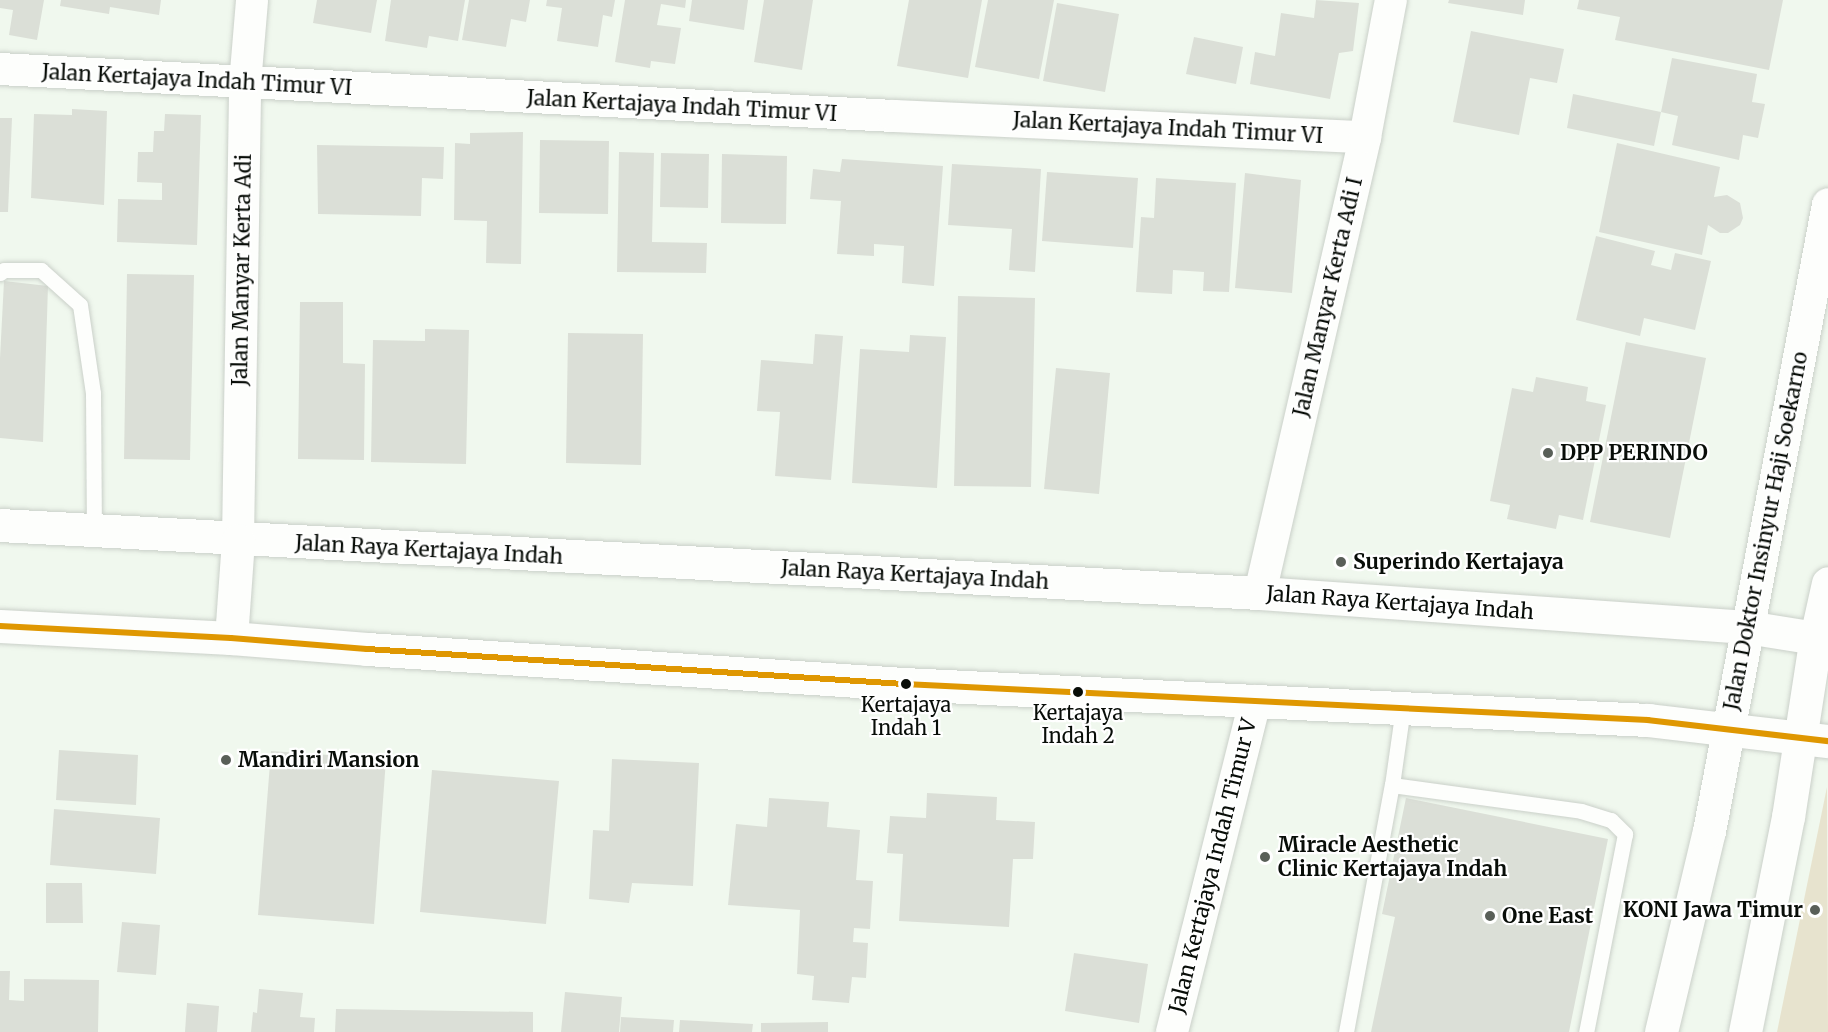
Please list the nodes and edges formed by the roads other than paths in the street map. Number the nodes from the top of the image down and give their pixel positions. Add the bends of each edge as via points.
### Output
1 (252, 0) edge
2 (1391, 0) edge
3 (0, 69) edge
4 (245, 84) junction
5 (1365, 137) junction
6 (1828, 204) edge
7 (0, 273) edge
8 (0, 525) edge
9 (94, 531) junction
10 (238, 540) junction
11 (1828, 583) edge
12 (1260, 593) junction
13 (0, 626) edge
14 (1747, 627) junction
15 (231, 638) junction
16 (1822, 638) edge
17 (1255, 701) junction
18 (1403, 708) junction
19 (1728, 730) junction
20 (1815, 739) edge
21 (1392, 785) junction
22 (1172, 1032) edge
23 (1346, 1032) edge
24 (1586, 1032) edge
25 (1661, 1032) edge
26 (1745, 1032) edge

1 - 4 street, Jalan Manyar Kerta Adi
2 - 5 street, Jalan Manyar Kerta Adi I
3 - 4 street, Jalan Kertajaya Indah Timur VI
4 - 5 street, Jalan Kertajaya Indah Timur VI
4 - 10 street, Jalan Manyar Kerta Adi
5 - 12 street, Jalan Manyar Kerta Adi I
6 - 14 main road, Jalan Doktor Insinyur Haji Soekarno
7 - 9 lane via 41,270 80,305 93,393
8 - 9 main road, Jalan Raya Kertajaya Indah
9 - 10 main road, Jalan Raya Kertajaya Indah
10 - 12 main road, Jalan Raya Kertajaya Indah
10 - 15 main road
11 - 16 main road
12 - 14 main road, Jalan Raya Kertajaya Indah
13 - 15 main road
14 - 16 main road, Jalan Raya Kertajaya Indah
14 - 19 main road, Jalan Doktor Insinyur Haji Soekarno
15 - 17 main road via 904,684
16 - 20 main road
17 - 18 main road
17 - 22 street, Jalan Kertajaya Indah Timur V
18 - 19 main road via 1648,720
18 - 21 lane
19 - 20 main road
19 - 25 main road, Jalan Doktor Insinyur Haji Soekarno via 1709,831
20 - 26 main road
21 - 23 lane
21 - 24 lane via 1581,811 1611,820 1625,834

